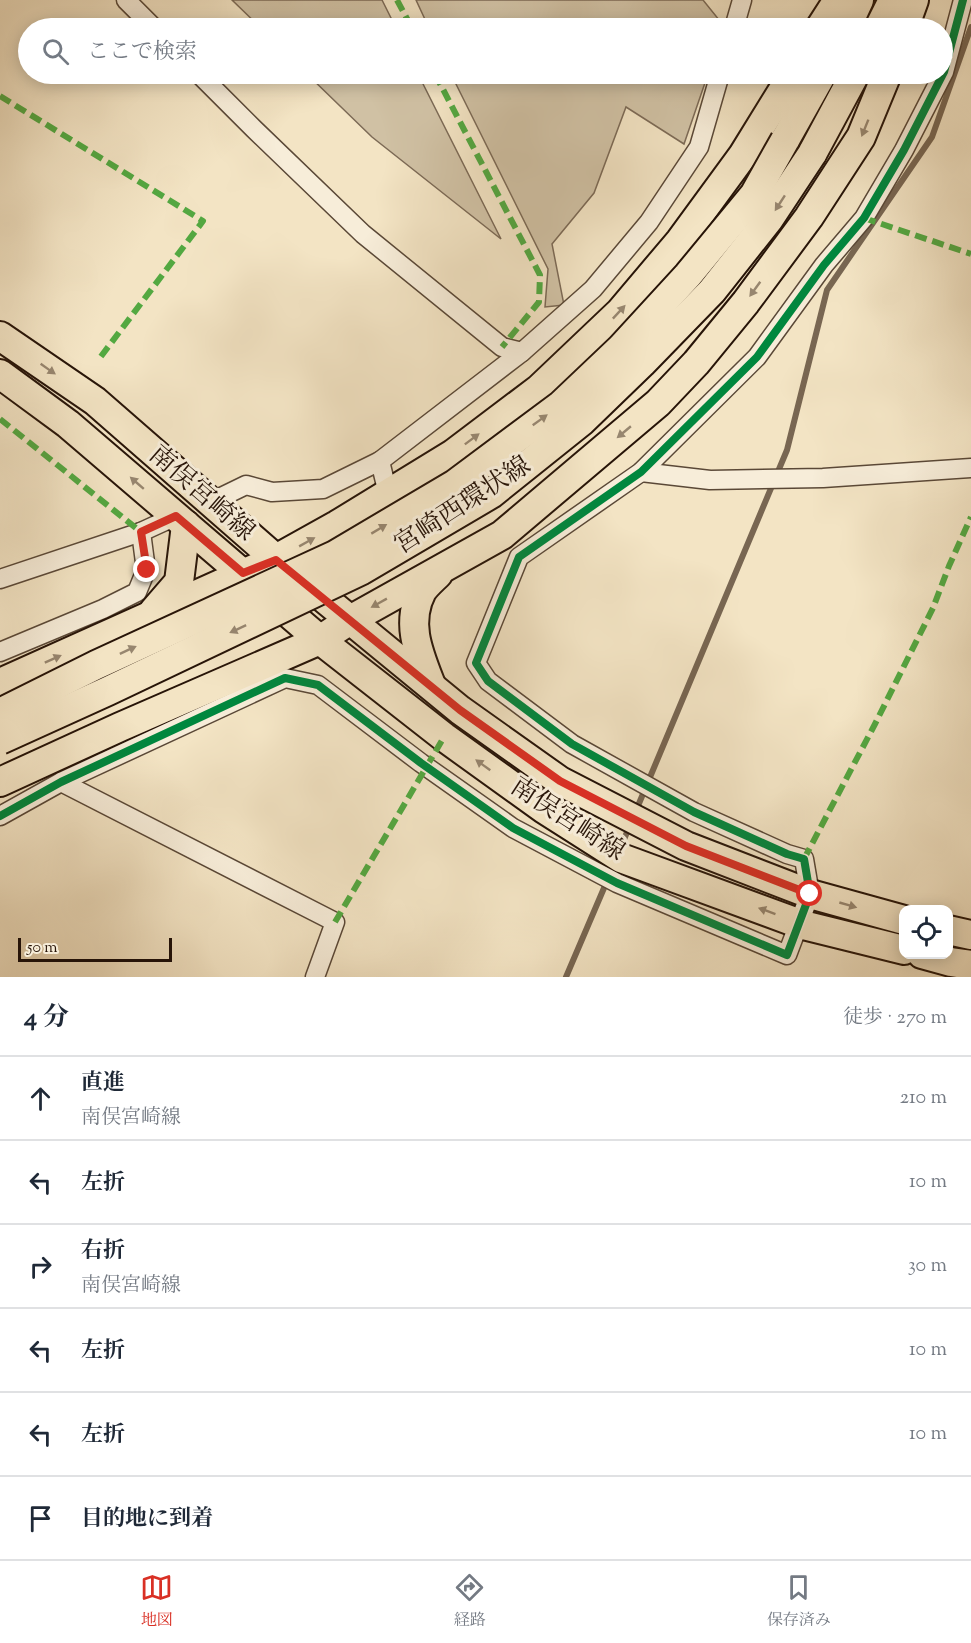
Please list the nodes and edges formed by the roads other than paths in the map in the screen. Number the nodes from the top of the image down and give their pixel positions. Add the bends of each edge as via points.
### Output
1 (126, 0) edge
2 (742, 0) edge
3 (838, 0) edge
4 (859, 0) edge
5 (893, 0) edge
6 (914, 0) edge
7 (963, 0) edge
8 (144, 18) edge
9 (737, 18) edge
10 (826, 18) edge
11 (851, 18) edge
12 (884, 18) edge
13 (908, 18) edge
14 (953, 38) edge
15 (209, 84) edge
16 (717, 84) edge
17 (787, 84) edge
18 (816, 84) edge
19 (850, 84) edge
20 (883, 84) edge
21 (938, 84) edge
22 (0, 336) edge
23 (522, 352) junction
24 (0, 374) edge
25 (381, 461) junction
26 (971, 468) edge
27 (641, 472) junction
28 (388, 494) junction
29 (211, 502) junction
30 (181, 520) junction
31 (141, 532) junction
32 (276, 560) junction
33 (446, 566) junction
34 (243, 573) junction
35 (0, 579) edge
36 (149, 617) junction
37 (350, 620) junction
38 (320, 640) junction
39 (0, 652) edge
40 (0, 683) edge
41 (431, 686) junction
42 (460, 710) junction
43 (0, 713) edge
44 (444, 737) junction
45 (0, 740) edge
46 (0, 782) edge
47 (61, 782) junction
48 (0, 816) edge
49 (810, 894) junction
50 (899, 919) edge
51 (799, 923) junction
52 (953, 931) edge
53 (971, 935) edge
54 (899, 949) edge
55 (935, 959) edge
56 (958, 968) edge
57 (315, 977) edge

1 - 8 street
2 - 9 street
3 - 10 main road
4 - 11 main road
5 - 12 main road
6 - 13 main road
7 - 14 street
15 - 23 street via 363,234 502,347
16 - 23 street via 699,147 649,222 593,289
28 -> 17 main road via 453,454 539,389 620,312 680,241 743,155
43 -> 18 main road, 宮崎西環状線, bridge via 335,555 455,484 561,405 621,348 754,195
19 -> 45 main road, 宮崎西環状線, bridge via 812,154 769,219 712,291 582,421 491,494 362,570
20 -> 33 main road via 861,137 809,217 696,363 658,404 502,534
21 - 27 street via 864,218 824,265 757,357
22 -> 29 main road, 南俣宮崎線 via 94,401
23 - 25 street
30 -> 24 main road, 南俣宮崎線 via 68,424
25 - 28 street
25 - 29 street via 323,489 272,492 246,484
26 - 27 street via 823,478 710,480
27 - 49 street via 519,557 476,663 488,681 572,744 694,812 804,859
32 -> 28 main road
29 - 32 main road, 南俣宮崎線
30 - 31 street
30 - 34 main road, 南俣宮崎線
30 - 36 main road via 179,582
31 - 35 street
31 - 39 street via 147,570 136,592
32 - 34 main road
32 - 37 main road, 南俣宮崎線
33 -> 37 main road
33 - 41 main road via 423,590 412,619 417,649
34 - 36 main road
34 - 38 main road, 南俣宮崎線
40 -> 36 main road
37 - 38 main road
37 - 41 main road, 南俣宮崎線
38 - 44 main road, 南俣宮崎線
38 - 46 main road
41 - 42 main road, 南俣宮崎線
42 - 44 street
42 - 49 main road, 南俣宮崎線 via 560,781 686,846
51 -> 44 main road, 南俣宮崎線 via 621,858
47 - 48 street
47 - 51 street via 285,678 318,685 513,828 617,884 787,955
47 - 57 street via 335,922
49 -> 50 main road, 南俣宮崎線
49 - 51 street
51 - 54 main road, 南俣宮崎線
52 - 53 main road
55 - 56 main road

